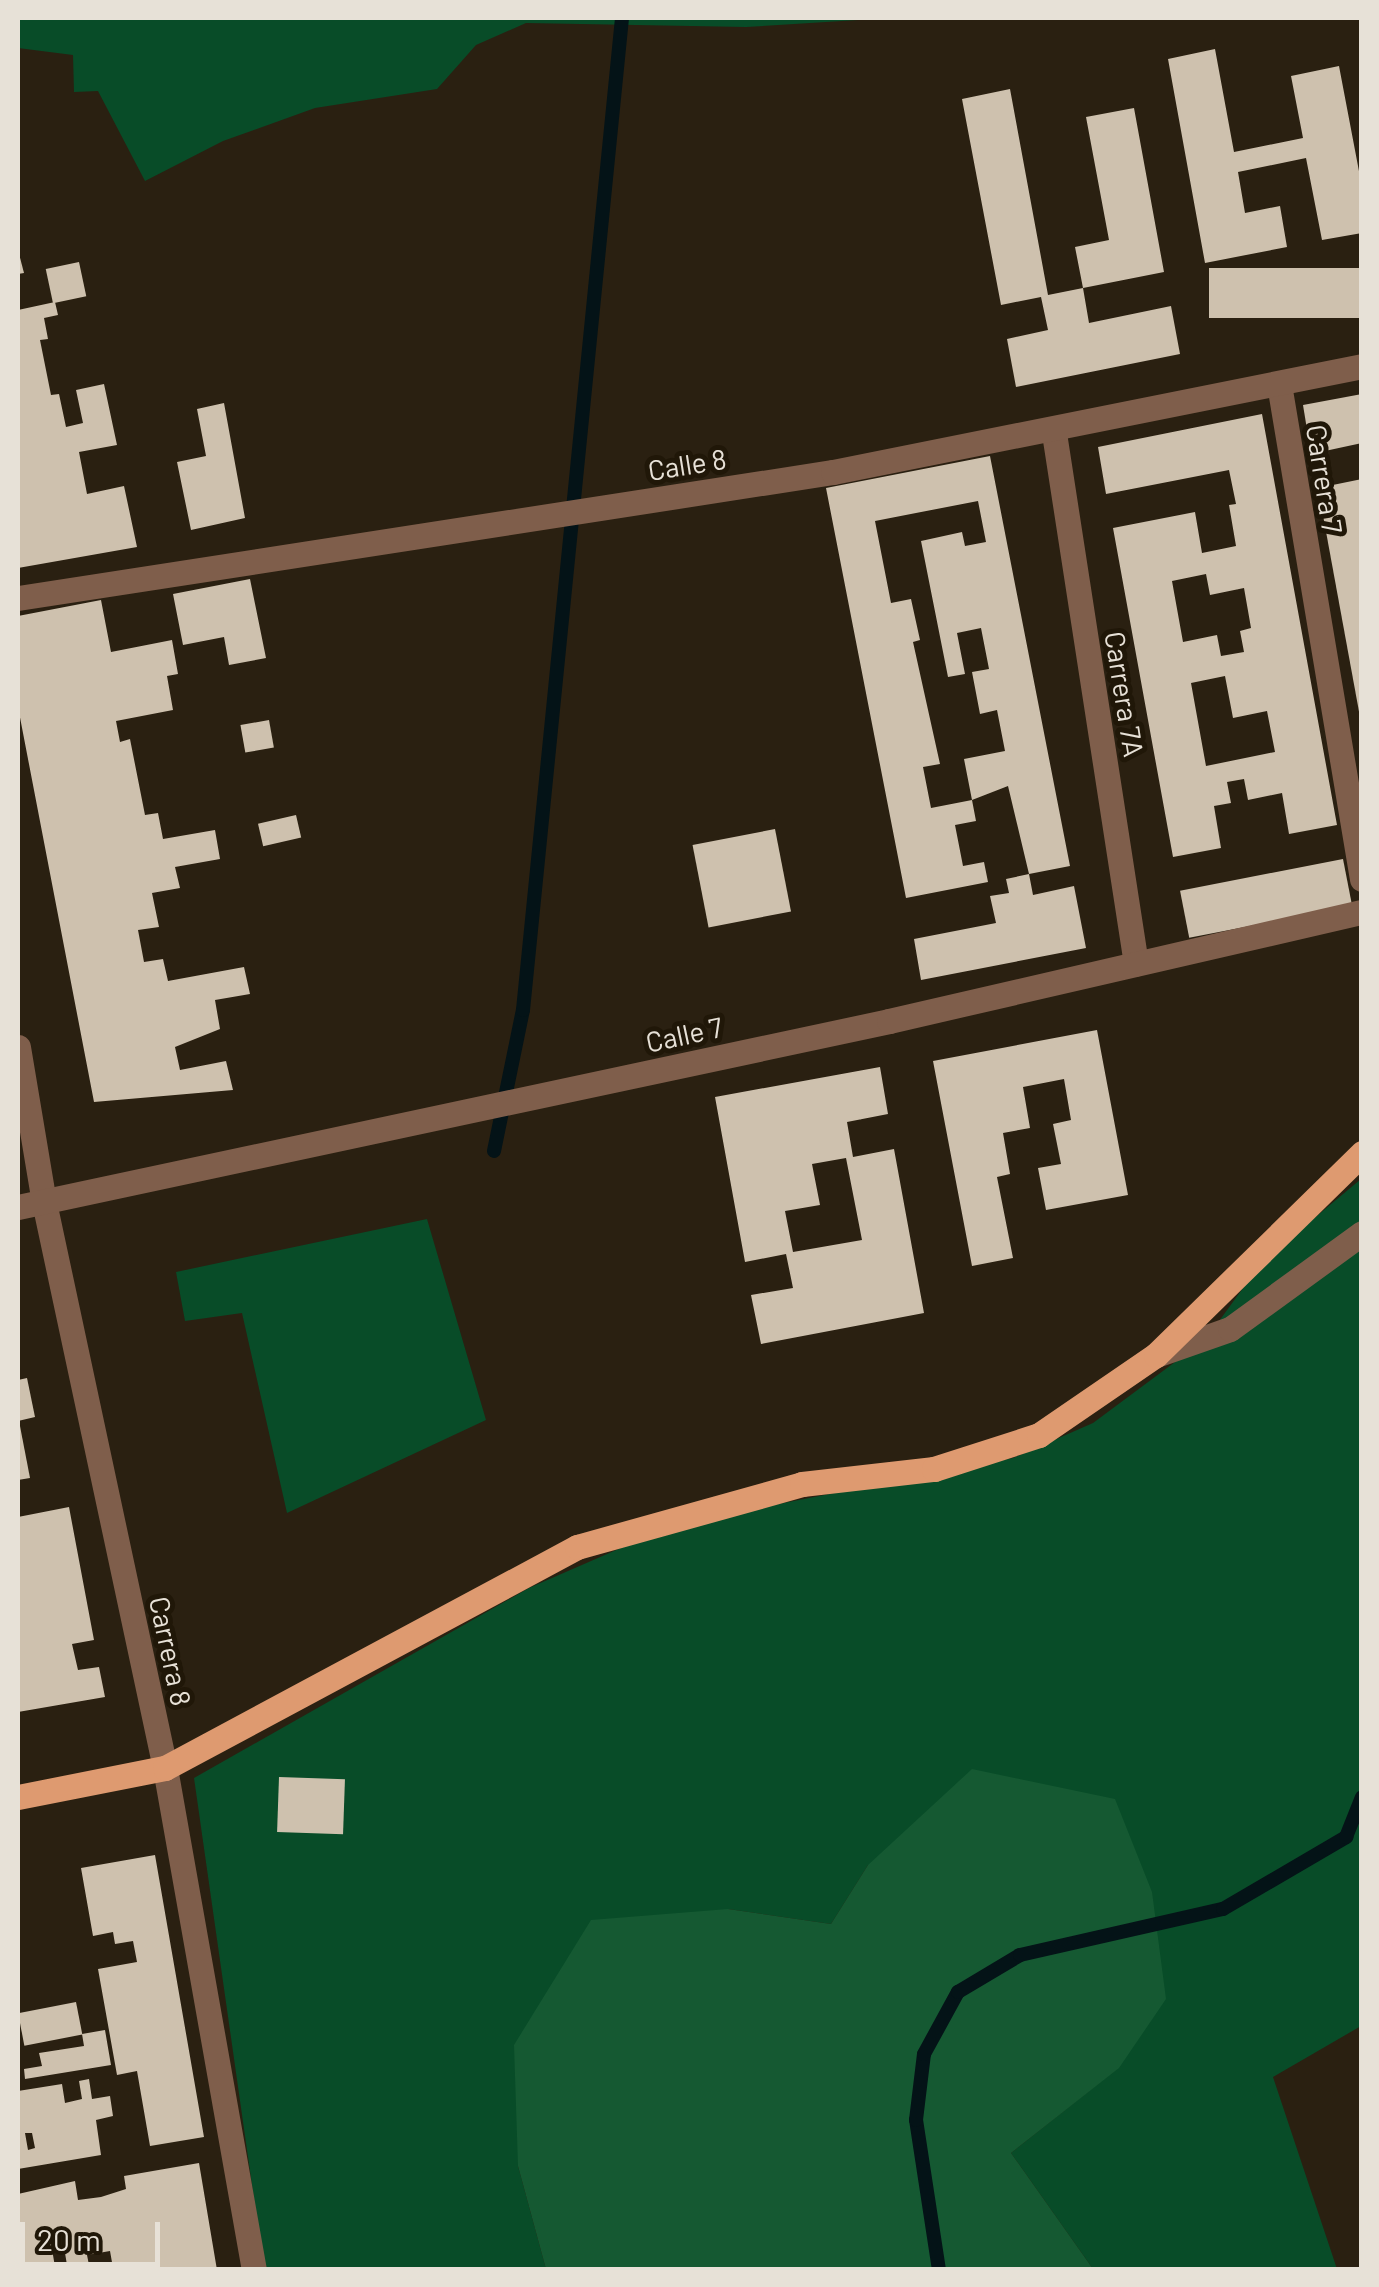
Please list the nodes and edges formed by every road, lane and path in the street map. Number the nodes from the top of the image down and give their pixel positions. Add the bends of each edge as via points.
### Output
1 (1362, 366) edge
2 (1278, 384) junction
3 (1054, 433) junction
4 (18, 598) edge
5 (1362, 879) edge
6 (1362, 912) edge
7 (1136, 964) junction
8 (18, 1046) edge
9 (1362, 1152) edge
10 (44, 1202) junction
11 (18, 1206) edge
12 (1362, 1233) edge
13 (1156, 1356) junction
14 (165, 1768) junction
15 (18, 1797) edge
16 (254, 2270) edge

1 - 2 street, Calle 8
2 - 3 street, Calle 8
2 - 5 street, Carrera 7
3 - 4 street, Calle 8
3 - 7 street, Carrera 7A
6 - 7 street, Calle 7
7 - 10 street, Calle 7
8 - 10 street, Carrera 8
9 - 13 main road
10 - 11 street, Calle 7
10 - 14 street, Carrera 8
12 - 13 street via 1230,1328
13 - 14 main road via 1039,1435 934,1469 802,1484 577,1546
14 - 15 main road
14 - 16 street, Carrera 8

